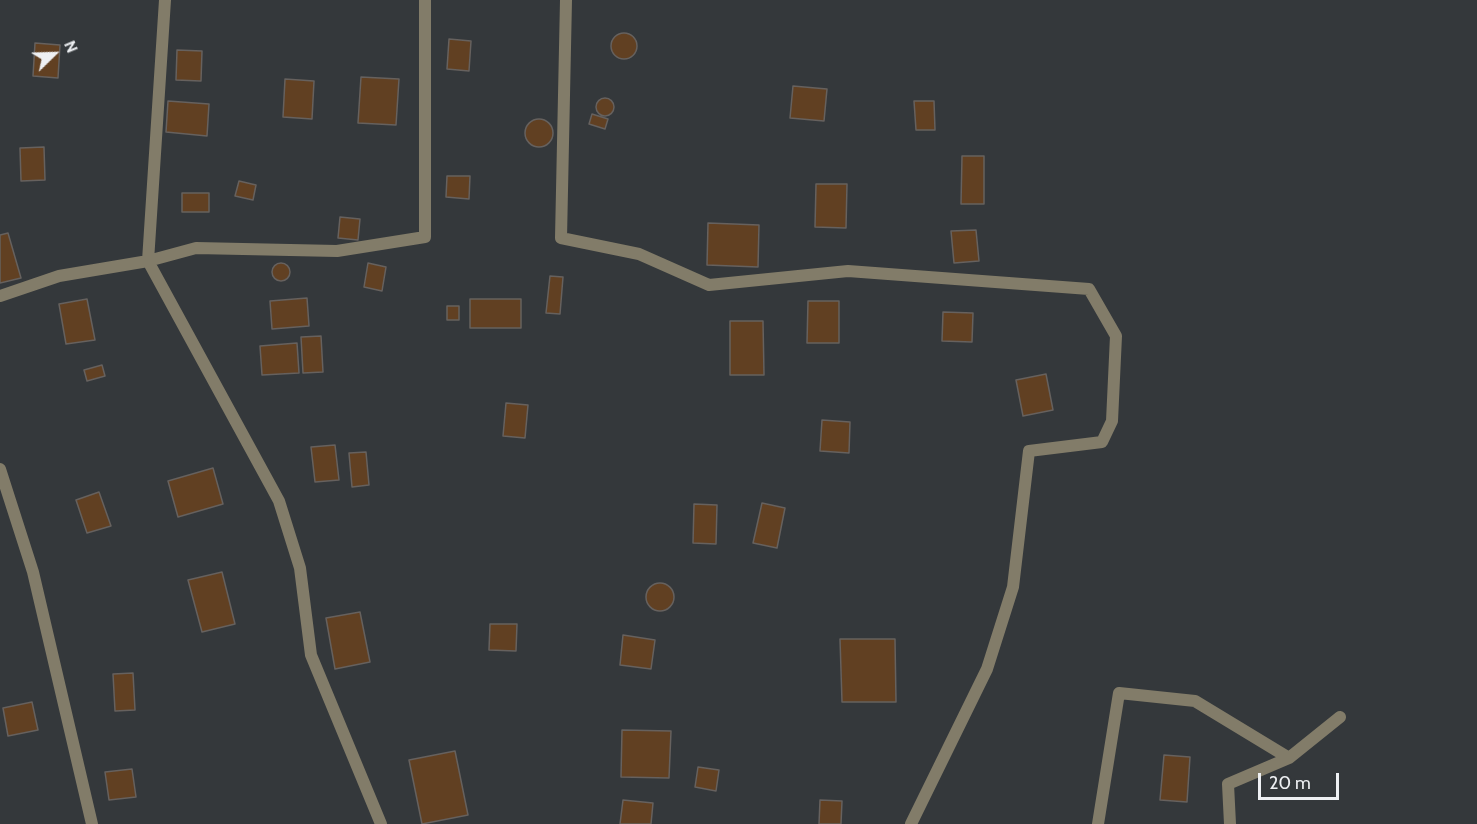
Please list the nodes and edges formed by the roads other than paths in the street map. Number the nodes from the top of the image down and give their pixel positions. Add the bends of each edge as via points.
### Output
1 (165, 0) edge
2 (425, 0) edge
3 (566, 0) edge
4 (148, 261) junction
5 (0, 296) edge
6 (0, 469) edge
7 (1340, 717) dead end
8 (1289, 758) junction
9 (92, 824) edge
10 (381, 824) edge
11 (911, 824) edge
12 (1098, 824) edge
13 (1230, 824) edge

1 - 4 street
2 - 4 street via 425,237 337,251 196,248
3 - 11 street via 561,238 639,254 709,285 848,272 1089,289 1116,336 1112,421 1102,442 1029,451 1013,587 987,669
4 - 5 street via 59,276
4 - 10 street via 279,501 300,568 311,655
6 - 9 street via 33,572
7 - 8 street
8 - 12 street via 1195,701 1119,693
8 - 13 street via 1228,784

